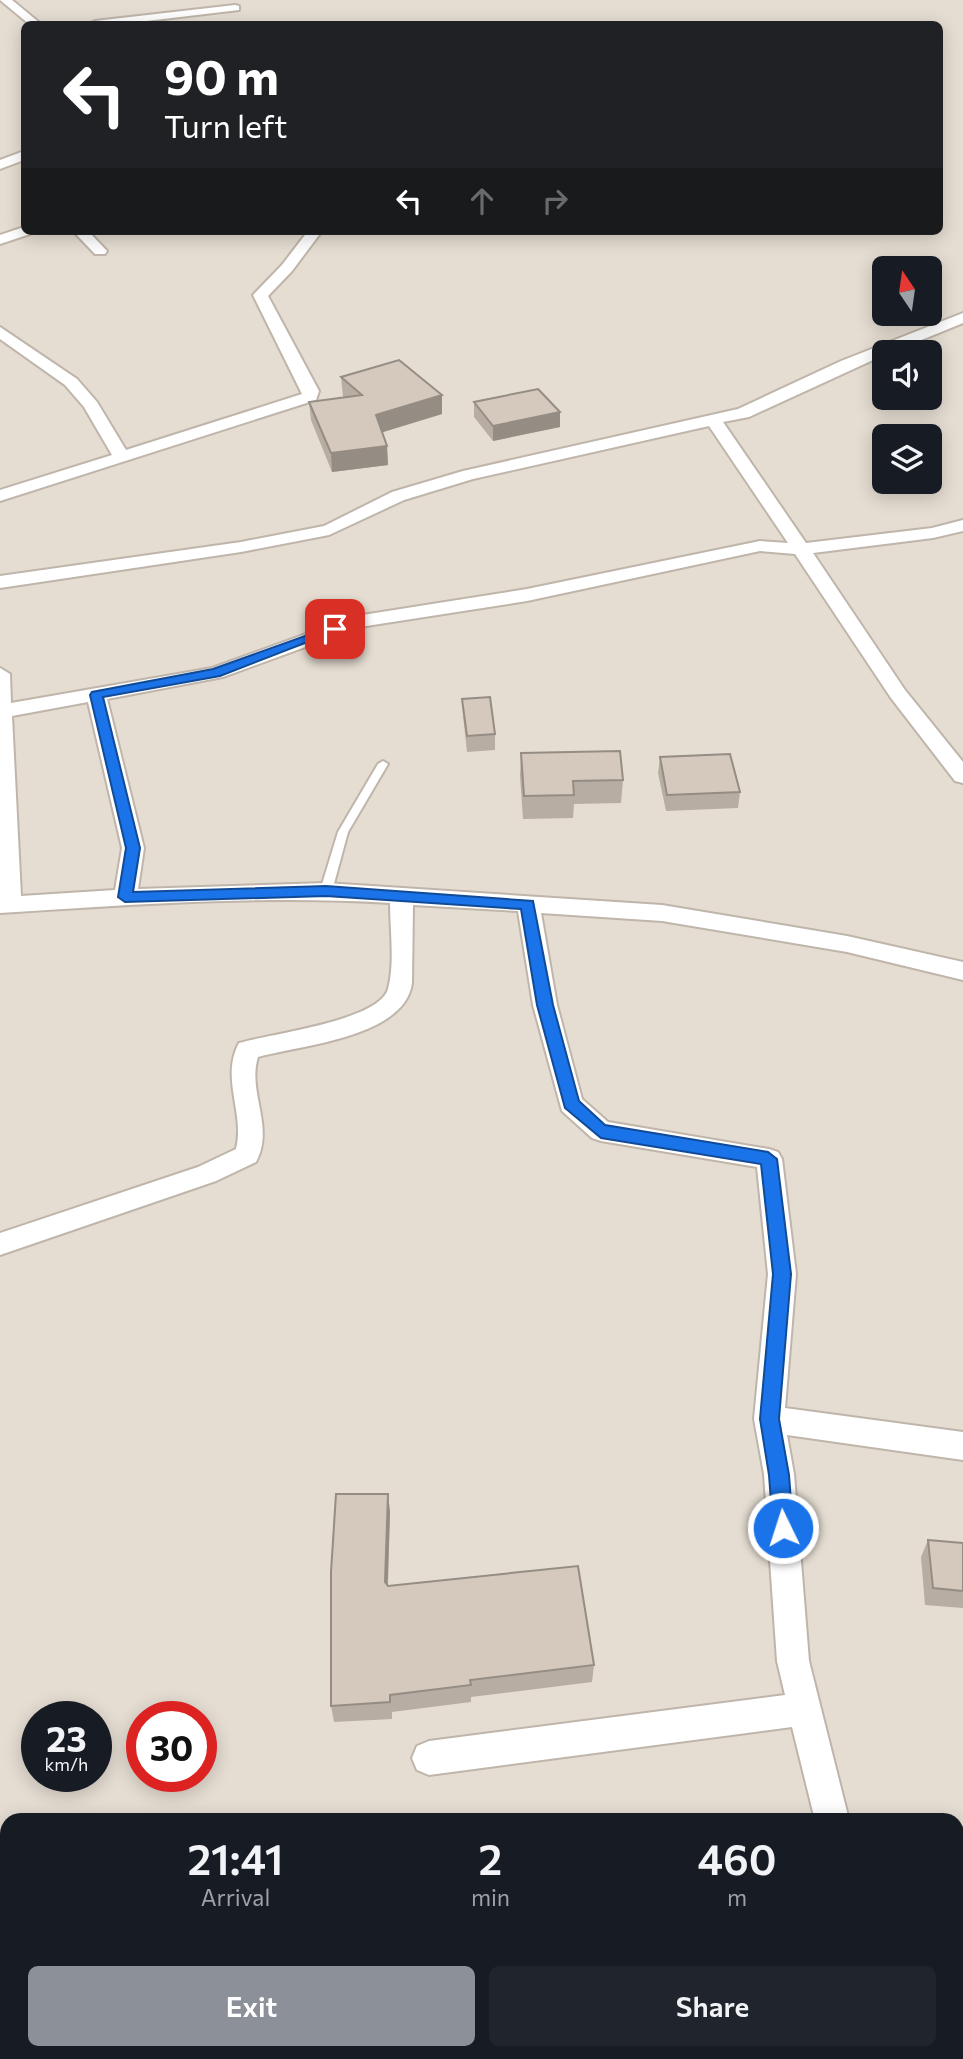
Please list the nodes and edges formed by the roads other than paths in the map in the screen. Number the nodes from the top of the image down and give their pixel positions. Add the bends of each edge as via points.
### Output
1 (5, 0) edge
2 (236, 8) dead end
3 (31, 21) edge
4 (121, 21) edge
5 (21, 156) edge
6 (0, 165) edge
7 (21, 232) edge
8 (84, 235) edge
9 (312, 235) edge
10 (0, 240) edge
11 (100, 251) dead end
12 (963, 318) edge
13 (0, 332) edge
14 (714, 421) junction
15 (122, 457) junction
16 (0, 496) edge
17 (963, 524) edge
18 (801, 549) junction
19 (0, 582) edge
20 (0, 674) edge
21 (96, 695) junction
22 (2, 702) edge
23 (383, 764) dead end
24 (963, 776) edge
25 (326, 891) junction
26 (402, 896) junction
27 (125, 897) junction
28 (5, 905) edge
29 (528, 905) junction
30 (963, 971) edge
31 (0, 1244) edge
32 (769, 1419) junction
33 (963, 1446) edge
34 (804, 1709) junction
35 (429, 1758) dead end
36 (830, 1813) edge

1 - 3 street
2 - 4 street
5 - 6 street
7 - 10 street
8 - 11 street
9 - 15 street via 260,295 311,391 310,397
12 - 14 street via 847,364 743,413
13 - 15 street via 71,382 92,405
14 - 18 street
14 - 19 street via 447,481 398,496 329,530
15 - 16 street
17 - 18 street via 933,533
18 - 21 street via 760,546 527,594 356,622 216,673
18 - 24 street via 872,658
20 - 22 street
21 - 22 street
21 - 27 street via 133,848
22 - 28 street
23 - 25 lane via 343,832
25 - 26 street
25 - 27 street
26 - 29 street
26 - 31 street via 399,993 391,1007 363,1022 248,1050 242,1063 254,1138 247,1155 206,1174
27 - 28 street
29 - 30 street via 662,913 847,944
29 - 32 street via 545,1005 571,1104 601,1131 768,1159 782,1274
32 - 33 street
32 - 34 street via 779,1475 793,1661
34 - 35 street
34 - 36 street

